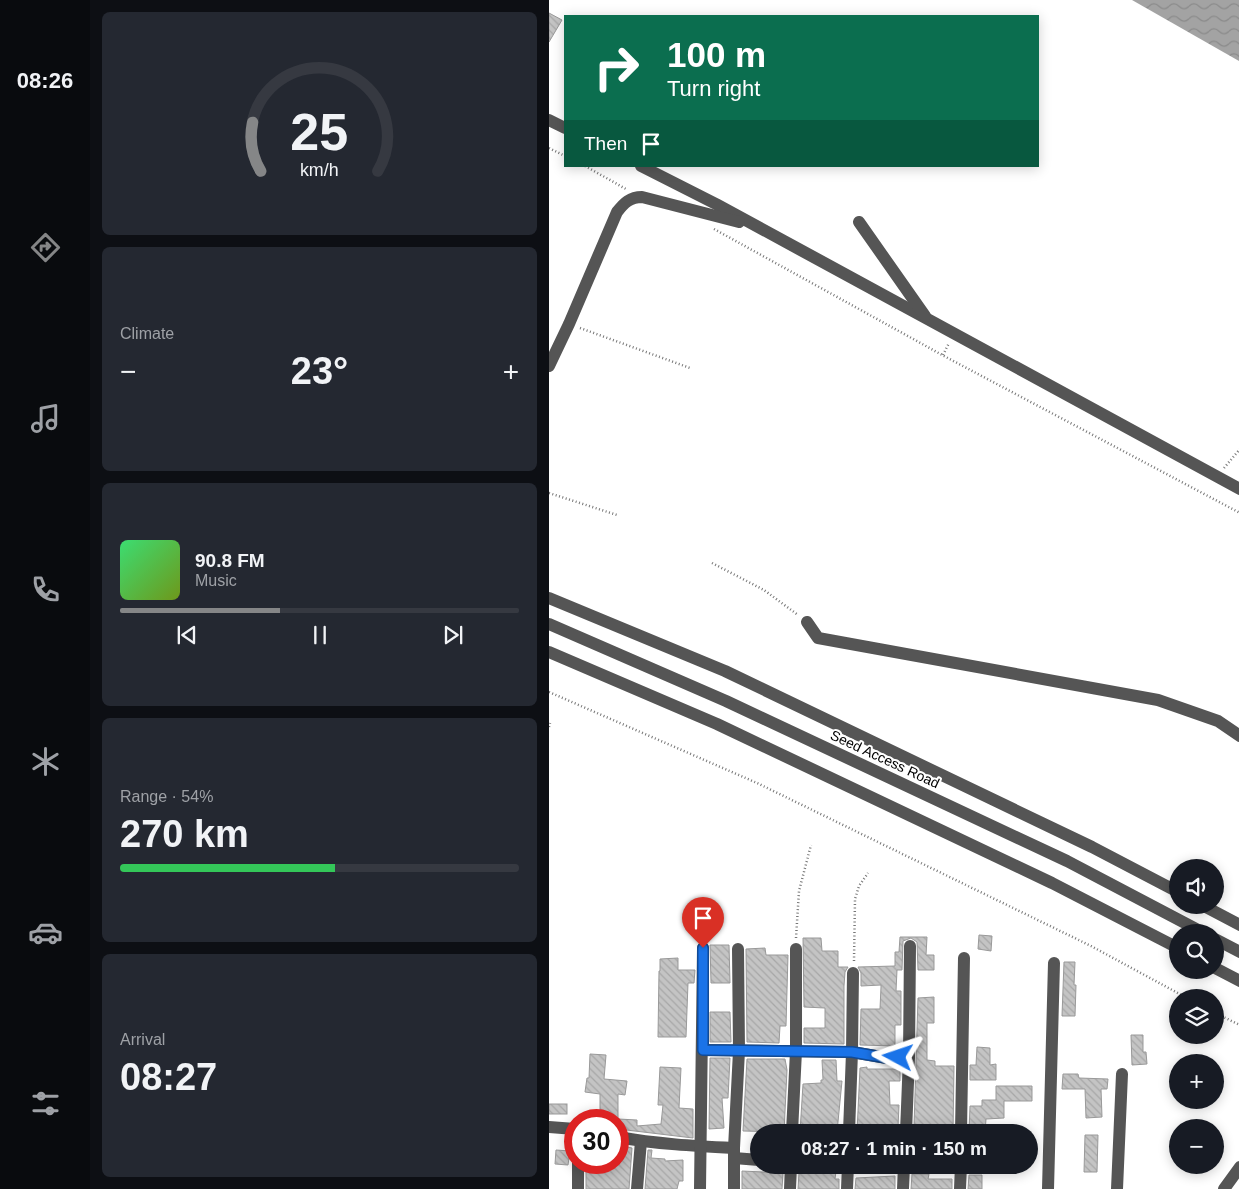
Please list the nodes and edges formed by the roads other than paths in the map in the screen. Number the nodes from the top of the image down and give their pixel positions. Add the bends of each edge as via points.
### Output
1 (549, 120) edge
2 (564, 128) edge
3 (643, 167) edge
4 (859, 222) dead end
5 (755, 226) junction
6 (928, 320) junction
7 (549, 366) edge
8 (1239, 489) edge
9 (549, 598) edge
10 (807, 622) road end
11 (549, 624) edge
12 (549, 652) edge
13 (1239, 736) edge
14 (1169, 887) edge
15 (1219, 914) edge
16 (1188, 924) edge
17 (1239, 925) edge
18 (1169, 943) edge
19 (1224, 944) edge
20 (910, 946) dead end
21 (703, 948) dead end
22 (737, 949) dead end
23 (796, 949) road end
24 (1239, 952) edge
25 (964, 958) dead end
26 (1054, 963) dead end
27 (853, 973) road end
28 (1224, 973) edge
29 (1239, 981) edge
30 (703, 1050) junction
31 (739, 1051) junction
32 (796, 1051) junction
33 (852, 1052) junction
34 (909, 1057) junction
35 (1121, 1074) dead end
36 (792, 1124) edge
37 (849, 1124) edge
38 (906, 1124) edge
39 (961, 1124) edge
40 (549, 1127) edge
41 (564, 1128) edge
42 (629, 1139) edge
43 (641, 1141) junction
44 (701, 1147) junction
45 (734, 1153) junction
46 (750, 1157) edge
47 (1239, 1167) edge
48 (578, 1174) edge
49 (791, 1174) edge
50 (847, 1174) edge
51 (904, 1174) edge
52 (961, 1174) edge
53 (578, 1189) edge
54 (637, 1189) edge
55 (700, 1189) edge
56 (734, 1189) edge
57 (790, 1189) edge
58 (847, 1189) edge
59 (903, 1189) edge
60 (960, 1189) edge
61 (1048, 1189) edge
62 (1117, 1189) edge
63 (1225, 1189) edge

1 - 2 street
3 - 5 street
4 - 6 street
5 - 6 street
5 - 7 street via 642,197 635,197 622,205
6 - 8 street
9 - 14 street via 725,671 1092,846
10 - 13 street via 818,638 1158,700 1219,721
11 - 16 street, Seed Access Road via 726,701 1031,844
12 - 18 street via 717,724 1052,883
15 - 17 street
19 - 24 street
20 - 34 street
21 - 30 street
22 - 31 street
23 - 32 street
25 - 39 street
26 - 61 street
27 - 33 street
28 - 29 street
30 - 31 street
30 - 44 street
31 - 32 street
31 - 45 street
32 - 33 street
32 - 36 street
33 - 34 street via 887,1058
33 - 37 street
34 - 38 street
35 - 62 street
40 - 41 street
42 - 43 street
43 - 44 street
43 - 54 street
44 - 45 street
44 - 55 street
45 - 46 street
45 - 56 street
47 - 63 street
48 - 53 street
49 - 57 street
50 - 58 street
51 - 59 street
52 - 60 street

